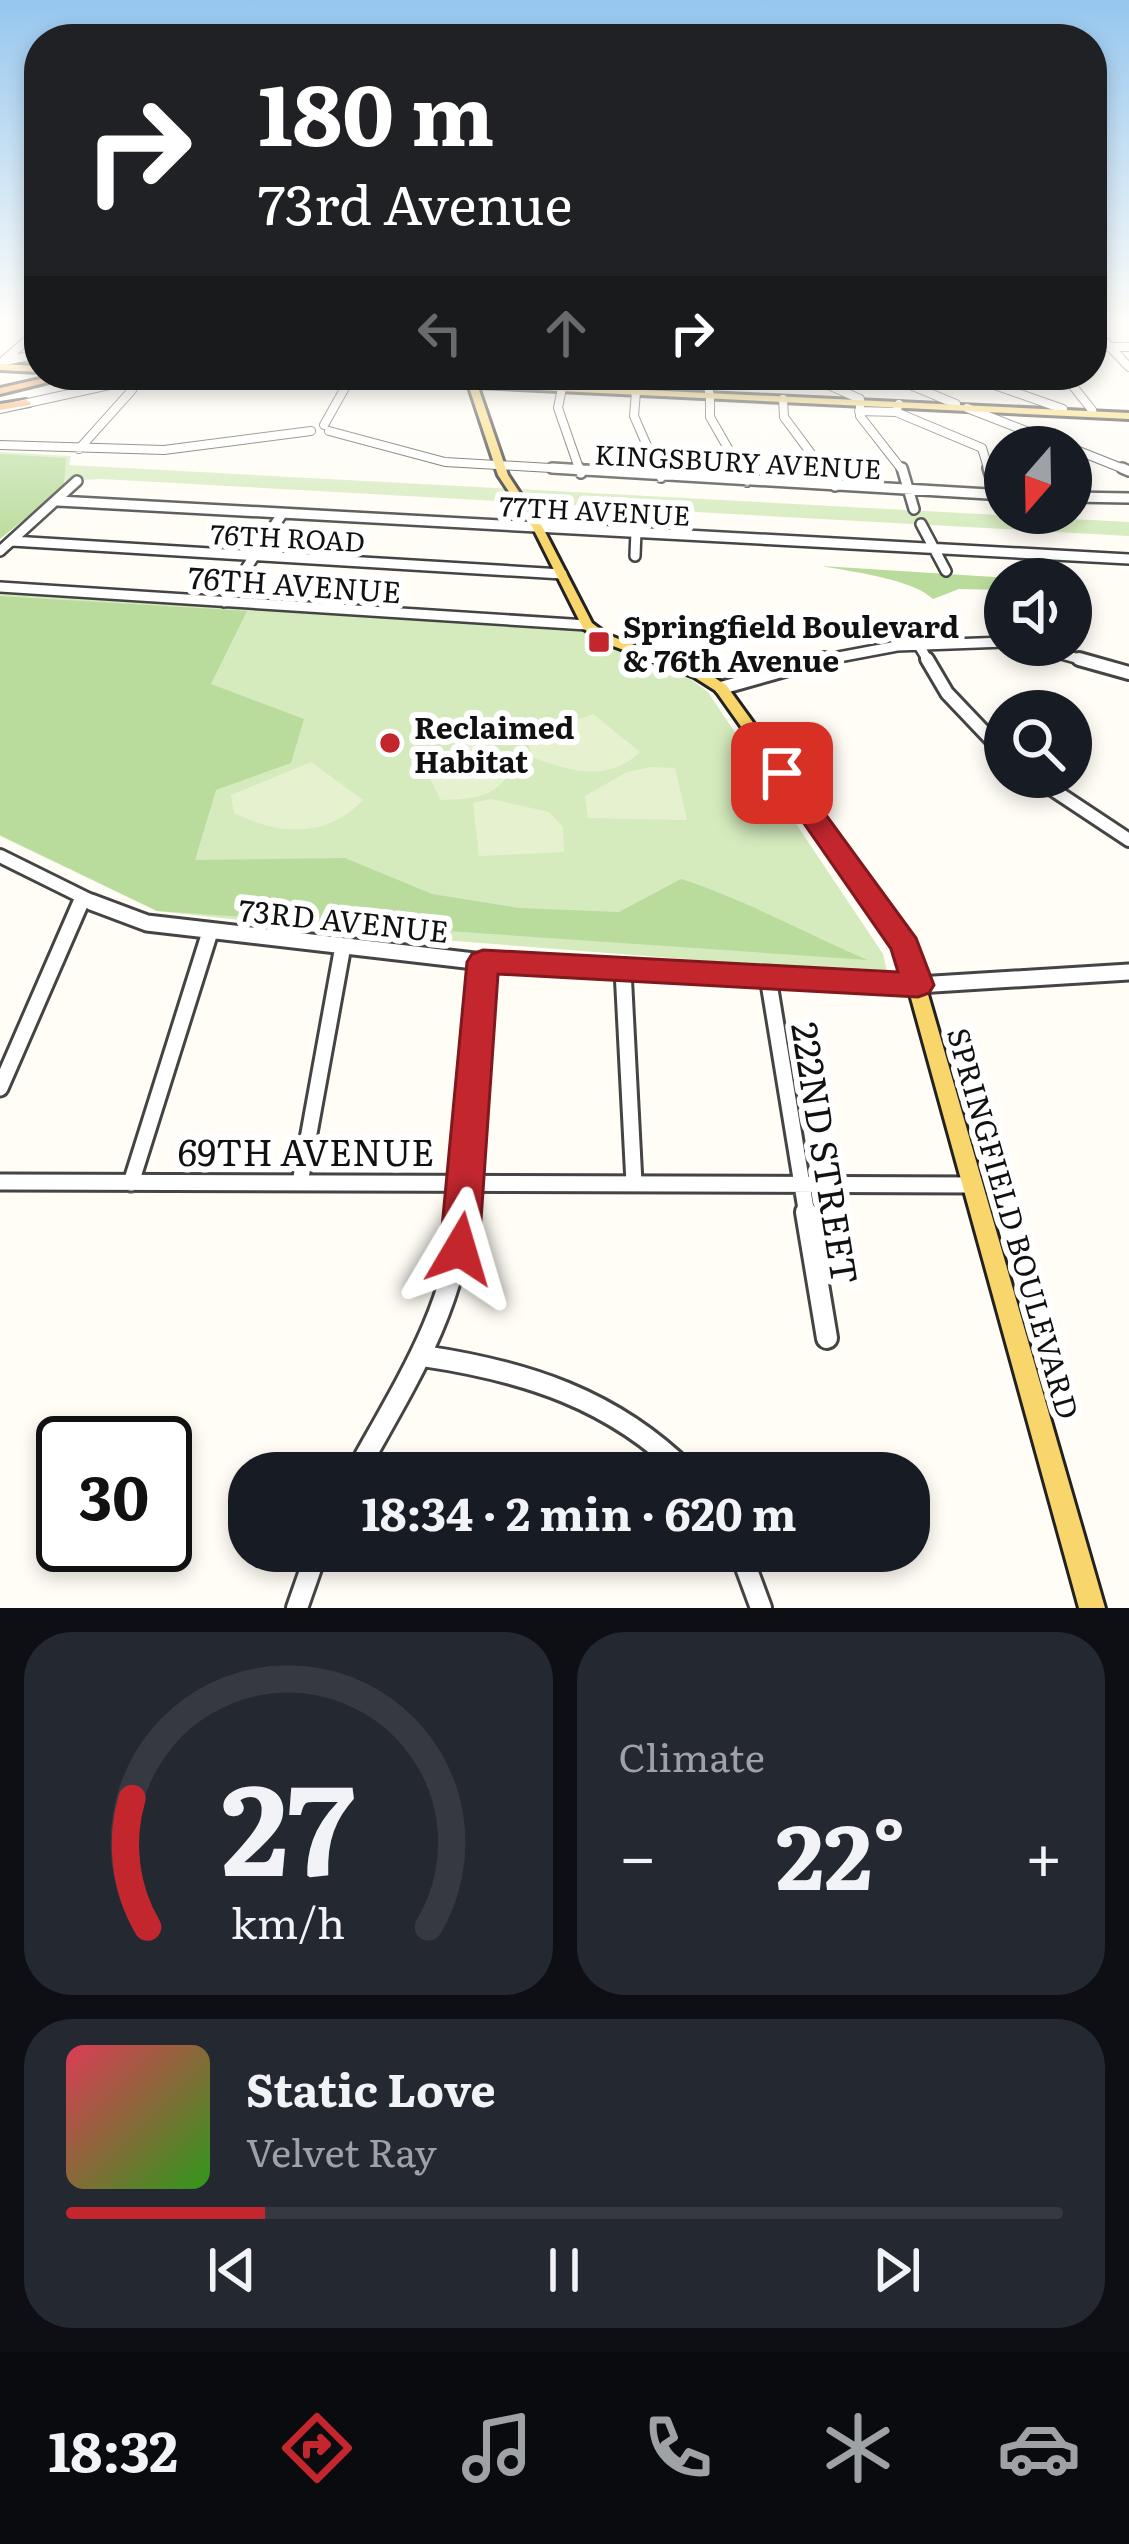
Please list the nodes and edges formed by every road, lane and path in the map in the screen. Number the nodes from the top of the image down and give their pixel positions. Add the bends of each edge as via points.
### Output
1 (58, 395) edge
2 (127, 395) edge
3 (342, 395) edge
4 (476, 395) edge
5 (561, 395) edge
6 (635, 395) edge
7 (710, 395) edge
8 (725, 395) edge
9 (726, 395) edge
10 (843, 395) edge
11 (935, 395) edge
12 (1014, 395) edge
13 (1080, 395) edge
14 (783, 399) junction
15 (1030, 402) junction
16 (26, 403) joint
17 (860, 404) junction
18 (962, 406) junction
19 (0, 408) edge
20 (898, 408) junction
21 (1092, 410) junction
22 (1129, 414) edge
23 (1013, 426) edge
24 (327, 428) junction
25 (0, 445) edge
26 (79, 448) junction
27 (984, 453) edge
28 (1092, 457) edge
29 (501, 466) junction
30 (1129, 471) edge
31 (581, 473) junction
32 (662, 477) junction
33 (77, 481) dead end
34 (747, 481) junction
35 (835, 486) junction
36 (909, 490) junction
37 (984, 494) edge
38 (1092, 497) edge
39 (1129, 498) edge
40 (58, 501) junction
41 (914, 509) dead end
42 (282, 514) junction
43 (921, 524) dead end
44 (538, 528) junction
45 (636, 531) junction
46 (12, 541) junction
47 (930, 545) junction
48 (0, 550) edge
49 (255, 556) junction
50 (635, 556) dead end
51 (1129, 559) edge
52 (946, 571) dead end
53 (562, 574) junction
54 (0, 587) edge
55 (224, 602) junction
56 (587, 625) junction
57 (984, 642) edge
58 (918, 644) junction
59 (1092, 663) edge
60 (1129, 673) edge
61 (721, 688) junction
62 (984, 732) edge
63 (1065, 798) edge
64 (1129, 823) edge
65 (1113, 830) junction
66 (1129, 840) edge
67 (0, 856) edge
68 (82, 899) junction
69 (210, 932) junction
70 (344, 946) junction
71 (483, 962) junction
72 (623, 970) junction
73 (1129, 972) edge
74 (768, 977) junction
75 (918, 985) junction
76 (0, 1088) edge
77 (0, 1182) edge
78 (131, 1183) junction
79 (300, 1183) junction
80 (468, 1183) junction
81 (634, 1183) junction
82 (802, 1184) junction
83 (973, 1185) junction
84 (827, 1339) dead end
85 (423, 1356) junction
86 (368, 1452) edge
87 (662, 1452) edge
88 (310, 1572) edge
89 (748, 1572) edge
90 (297, 1608) edge
91 (761, 1608) edge
92 (1092, 1608) edge

1 - 16 street
2 - 26 street
3 - 24 street
4 - 29 main road
5 - 31 street
6 - 32 street via 633,412
7 - 34 street via 710,417
8 - 14 main road
9 - 17 main road
10 - 17 street
11 - 18 street
12 - 15 street
13 - 21 street
14 - 17 main road
14 - 35 street via 784,416
15 - 18 main road
15 - 21 main road
16 - 19 highway
17 - 18 main road
17 - 20 main road
17 - 36 street
18 - 20 main road
18 - 22 main road
18 - 23 street
20 - 27 street
21 - 22 main road
24 - 26 street, KINGSBURY AVENUE via 164,451
24 - 29 street, KINGSBURY AVENUE via 445,462
25 - 26 street
28 - 30 street
29 - 31 street, KINGSBURY AVENUE
29 - 44 main road
31 - 32 street, KINGSBURY AVENUE
32 - 34 street, KINGSBURY AVENUE
33 - 40 street
34 - 35 street, KINGSBURY AVENUE
35 - 36 street, KINGSBURY AVENUE
36 - 37 street, KINGSBURY AVENUE
36 - 41 street
38 - 39 street
40 - 42 street, 77TH AVENUE
40 - 46 street
42 - 44 street, 77TH AVENUE
42 - 49 street
43 - 47 street
44 - 45 street, 77TH AVENUE
44 - 53 main road
45 - 47 street, 77TH AVENUE
45 - 50 street
46 - 48 street
46 - 49 street, 76TH ROAD
47 - 51 street, 77TH AVENUE
47 - 52 street
49 - 53 street, 76TH ROAD
49 - 55 street
53 - 56 main road
54 - 55 street, 76TH AVENUE
55 - 56 street, 76TH AVENUE
56 - 61 main road, SPRINGFIELD BOULEVARD
57 - 58 street
58 - 61 street via 812,659
58 - 62 street via 946,693
59 - 60 street
61 - 75 main road, SPRINGFIELD BOULEVARD via 905,946
63 - 65 street
64 - 65 street
65 - 66 street
67 - 68 street, 73RD AVENUE
68 - 69 street, 73RD AVENUE via 147,922
68 - 76 street
69 - 70 street, 73RD AVENUE
69 - 78 street
70 - 71 street, 73RD AVENUE
70 - 79 street
71 - 72 street, 73RD AVENUE
71 - 80 street
72 - 74 street, 73RD AVENUE
72 - 81 street
73 - 75 street, 73RD AVENUE
74 - 75 street, 73RD AVENUE
74 - 82 street, 222ND STREET
75 - 83 main road, SPRINGFIELD BOULEVARD
77 - 78 street, 69TH AVENUE
78 - 79 street, 69TH AVENUE
79 - 80 street, 69TH AVENUE
80 - 81 street, 69TH AVENUE
80 - 85 street via 460,1249
81 - 82 street, 69TH AVENUE
82 - 83 street, 69TH AVENUE
82 - 84 street, 222ND STREET
83 - 92 main road, SPRINGFIELD BOULEVARD
85 - 86 street
85 - 87 street via 560,1387 617,1414
88 - 90 street
89 - 91 street

